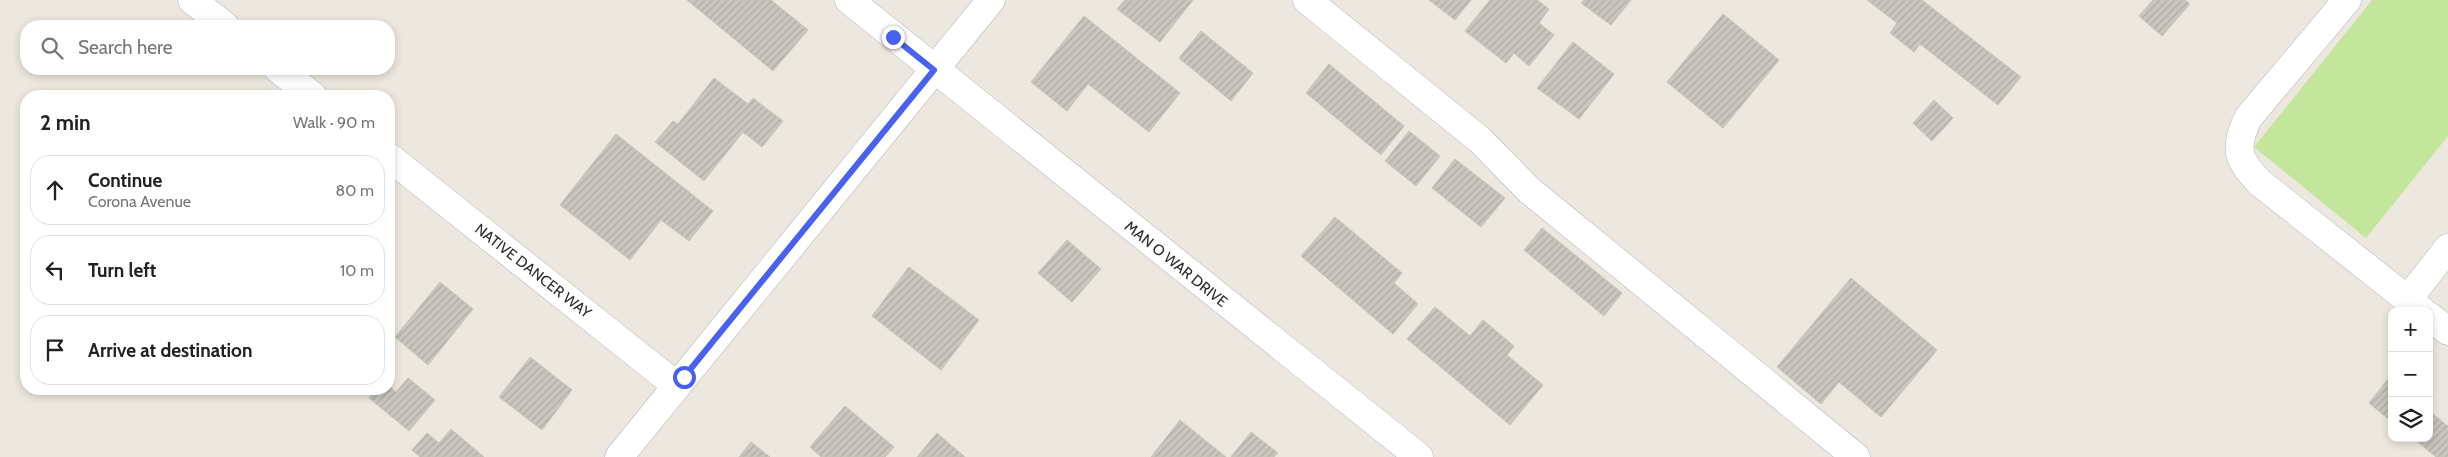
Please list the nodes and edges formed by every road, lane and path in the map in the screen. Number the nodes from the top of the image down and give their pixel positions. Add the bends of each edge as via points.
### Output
1 (192, 0) edge
2 (848, 0) edge
3 (991, 0) edge
4 (1307, 0) edge
5 (2347, 0) edge
6 (217, 20) edge
7 (934, 70) junction
8 (286, 75) edge
9 (305, 90) edge
10 (395, 162) edge
11 (2448, 248) edge
12 (2415, 305) edge
13 (2433, 319) edge
14 (2448, 331) edge
15 (677, 386) junction
16 (619, 457) edge
17 (1419, 457) edge
18 (1856, 457) edge

1 - 6 street
2 - 7 street, MAN O WAR DRIVE
3 - 7 street
4 - 18 street via 1480,140 1529,190
5 - 12 street via 2248,118 2238,139 2243,164 2259,182
7 - 15 street
7 - 17 street, MAN O WAR DRIVE
8 - 9 street
10 - 15 street, NATIVE DANCER WAY
11 - 12 street
13 - 14 street
15 - 16 street

